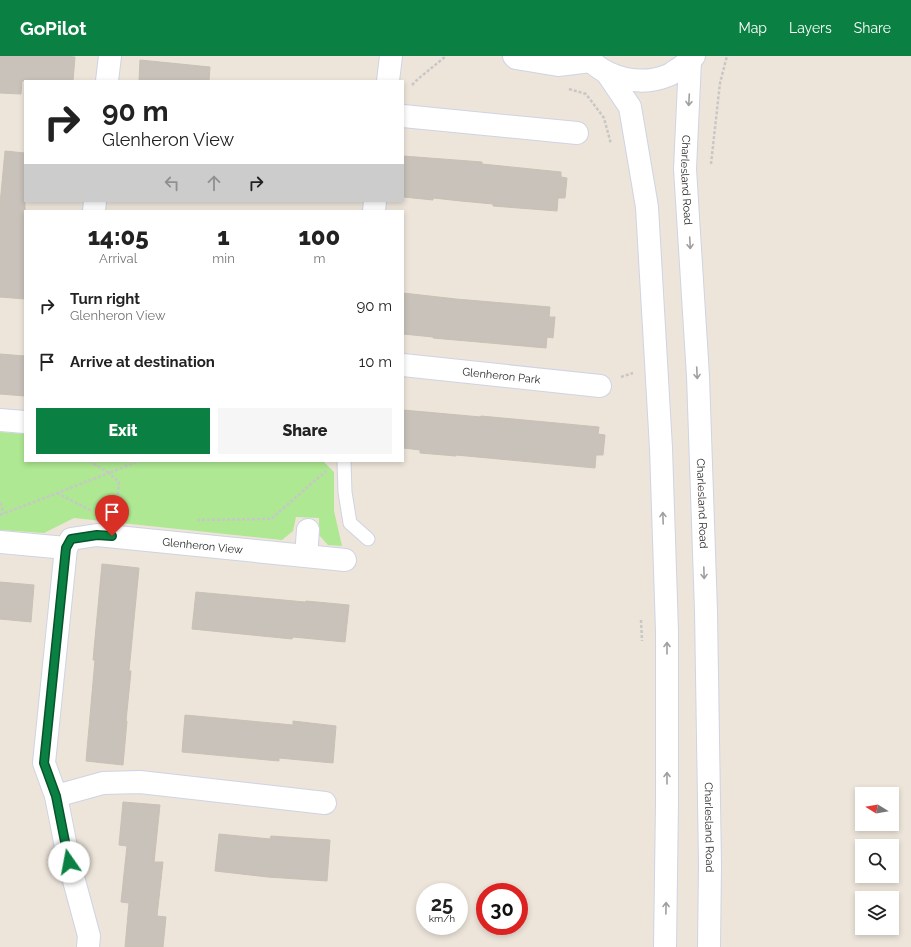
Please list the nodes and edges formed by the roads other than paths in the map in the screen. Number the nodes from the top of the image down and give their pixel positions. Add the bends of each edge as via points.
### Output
1 (110, 56) edge
2 (391, 56) edge
3 (514, 56) edge
4 (692, 58) edge
5 (595, 64) edge
6 (107, 80) edge
7 (397, 80) edge
8 (404, 116) edge
9 (577, 134) dead end
10 (404, 365) edge
11 (600, 386) dead end
12 (0, 420) edge
13 (24, 422) edge
14 (344, 462) edge
15 (308, 530) dead end
16 (368, 539) dead end
17 (0, 542) edge
18 (68, 544) junction
19 (306, 556) junction
20 (345, 560) dead end
21 (56, 796) junction
22 (325, 803) dead end
23 (88, 947) edge
24 (665, 947) edge
25 (709, 947) edge

1 - 6 main road
2 - 7 main road
3 - 5 main road via 558,65
4 - 5 main road via 670,74 653,80 621,78
4 -> 25 main road, Charlesland Road via 685,169 698,376 706,611
24 -> 5 main road via 667,623 661,448 647,208 630,107
8 - 9 main road
10 - 11 main road, Glenheron Park
12 - 13 main road
14 - 16 lane via 350,523
15 - 19 main road
17 - 18 main road, Glenheron View
18 - 19 main road, Glenheron View via 97,535
18 - 21 main road via 44,763
19 - 20 main road, Glenheron View
21 - 22 main road via 103,783 140,782
21 - 23 main road via 69,862 89,936

